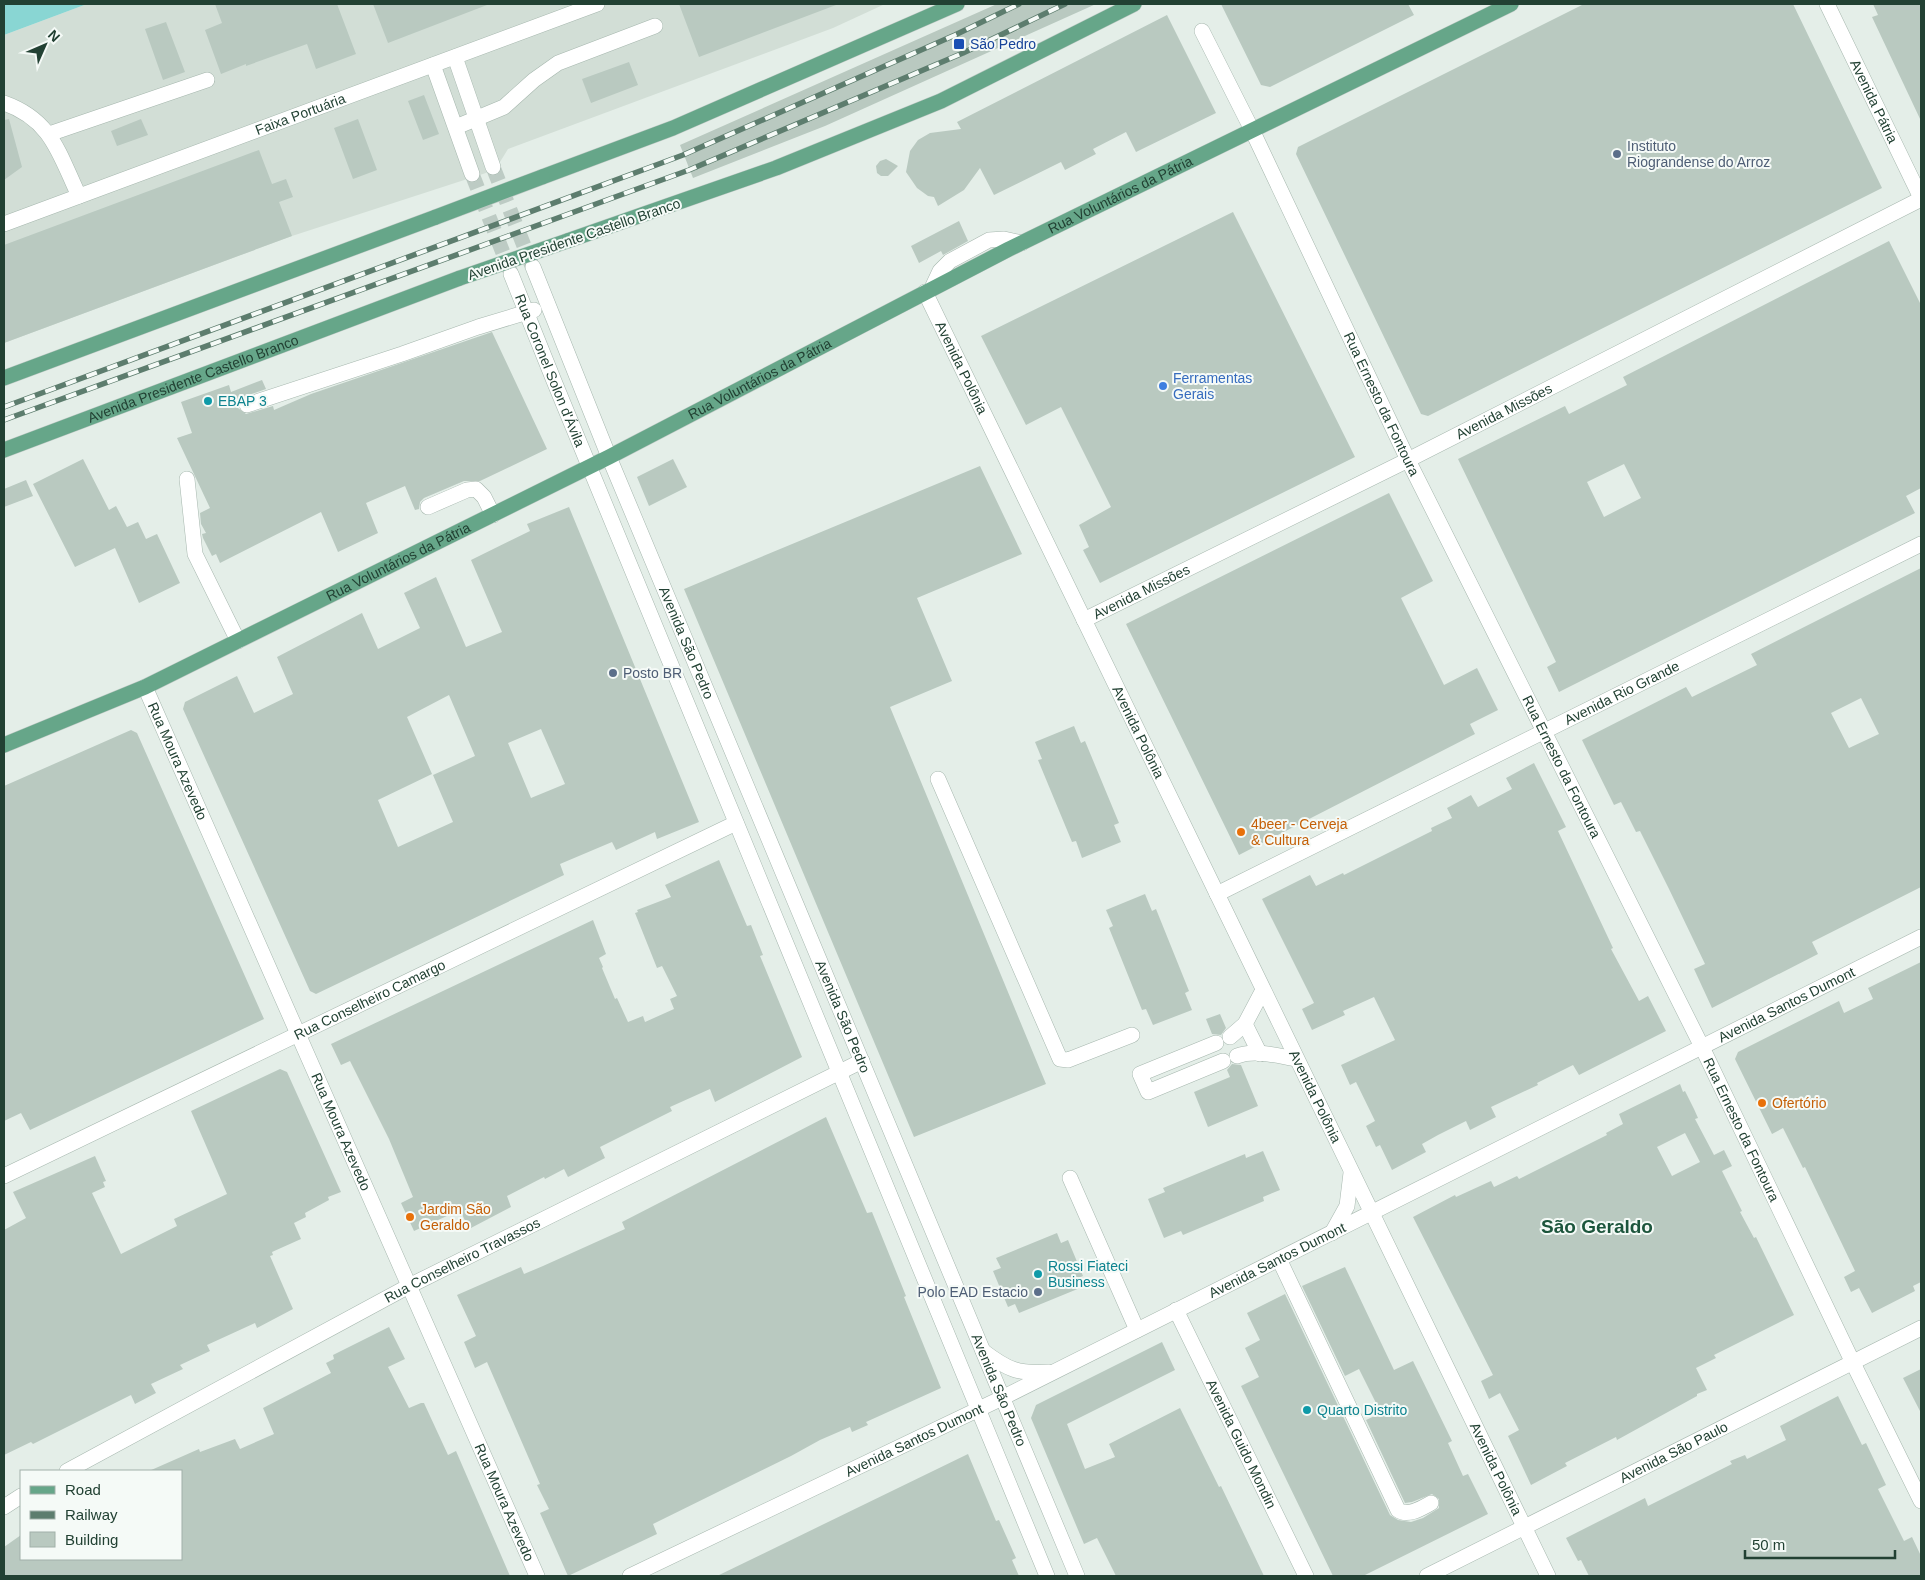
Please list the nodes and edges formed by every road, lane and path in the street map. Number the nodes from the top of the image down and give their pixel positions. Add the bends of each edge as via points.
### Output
1 (597, 4) edge
2 (957, 4) edge
3 (1134, 4) edge
4 (1511, 4) edge
5 (1827, 4) edge
6 (656, 26) dead end
7 (1202, 31) dead end
8 (455, 57) junction
9 (433, 64) junction
10 (207, 80) dead end
11 (4, 103) edge
12 (476, 120) junction
13 (456, 127) junction
14 (1252, 130) junction
15 (49, 134) junction
16 (493, 168) tunnel mouth
17 (472, 174) tunnel mouth
18 (79, 196) junction
19 (1921, 198) edge
20 (4, 224) edge
21 (533, 267) tunnel mouth
22 (511, 274) tunnel mouth
23 (928, 290) junction
24 (548, 306) junction
25 (526, 312) junction
26 (4, 378) edge
27 (247, 405) dead end
28 (4, 450) edge
29 (609, 457) junction
30 (1408, 460) junction
31 (589, 467) junction
32 (187, 479) dead end
33 (428, 508) dead end
34 (493, 515) junction
35 (1921, 544) edge
36 (1084, 620) junction
37 (238, 642) junction
38 (145, 687) junction
39 (1543, 732) junction
40 (4, 745) edge
41 (938, 779) dead end
42 (736, 823) junction
43 (1217, 894) junction
44 (1921, 937) edge
45 (1263, 990) junction
46 (1245, 1024) junction
47 (297, 1034) junction
48 (1132, 1035) dead end
49 (1702, 1047) junction
50 (1260, 1054) junction
51 (1296, 1059) junction
52 (862, 1061) junction
53 (839, 1073) junction
54 (1351, 1171) junction
55 (4, 1176) edge
56 (1070, 1178) dead end
57 (1371, 1213) junction
58 (1332, 1232) junction
59 (1280, 1259) junction
60 (408, 1286) junction
61 (1176, 1310) junction
62 (1921, 1328) edge
63 (1137, 1330) junction
64 (982, 1350) junction
65 (1853, 1363) junction
66 (1053, 1372) junction
67 (1002, 1398) junction
68 (978, 1409) junction
69 (69, 1470) edge
70 (20, 1497) edge
71 (1921, 1501) edge
72 (1431, 1503) dead end
73 (4, 1507) edge
74 (1524, 1528) junction
75 (537, 1576) edge
76 (630, 1576) edge
77 (1047, 1576) edge
78 (1077, 1576) edge
79 (1306, 1576) edge
80 (1427, 1576) edge
81 (1548, 1576) edge

1 - 8 street, Faixa Portuária
2 - 26 main road, bridge via 673,128
3 - 28 main road, Avenida Presidente Castello Branco, bridge via 941,101 776,168 460,278
4 - 14 main road, Rua Voluntários da Pátria
5 - 19 street, Avenida Pátria
6 - 12 street via 558,63 504,107
7 - 14 street, Rua Ernesto da Fontoura
8 - 9 street, Faixa Portuária
8 - 12 street
9 - 13 street
9 - 18 street, Faixa Portuária
10 - 15 street
11 - 15 street via 35,119
12 - 13 street
12 - 16 street
13 - 17 street
14 - 23 main road, Rua Voluntários da Pátria
14 - 30 street, Rua Ernesto da Fontoura
15 - 18 street
18 - 20 street, Faixa Portuária
19 - 30 street, Avenida Missões
21 - 24 street, Rua Coronel Solon d'Ávila
22 - 25 street, Rua Coronel Solon d'Ávila
23 - 29 main road, Rua Voluntários da Pátria
23 - 36 street, Avenida Polônia
24 - 25 street
24 - 29 street, Rua Coronel Solon d'Ávila
25 - 27 street
25 - 31 street, Rua Coronel Solon d'Ávila
29 - 31 main road, Rua Voluntários da Pátria
29 - 52 street, Avenida São Pedro
30 - 36 street, Avenida Missões
30 - 39 street, Rua Ernesto da Fontoura
31 - 34 main road, Rua Voluntários da Pátria
31 - 42 street, Avenida São Pedro
32 - 37 street via 195,554
33 - 34 street via 476,489
34 - 37 main road, Rua Voluntários da Pátria
35 - 39 street, Avenida Rio Grande
36 - 43 street, Avenida Polônia
37 - 38 main road, Rua Voluntários da Pátria
38 - 40 main road, Rua Voluntários da Pátria
38 - 47 street, Rua Moura Azevedo
39 - 43 street, Avenida Rio Grande
39 - 49 street, Rua Ernesto da Fontoura
41 - 48 street via 1060,1059 1068,1060
42 - 47 street, Rua Conselheiro Camargo
42 - 53 street, Avenida São Pedro
43 - 45 street, Avenida Polônia
44 - 49 street, Avenida Santos Dumont
45 - 46 street
45 - 51 street, Avenida Polônia
46 - 50 street
46 - 50 street via 1223,1040 1140,1074 1148,1092 1230,1058
47 - 55 street, Rua Conselheiro Camargo
47 - 60 street, Rua Moura Azevedo
49 - 57 street, Avenida Santos Dumont
49 - 65 street, Rua Ernesto da Fontoura
50 - 51 street
51 - 54 street, Avenida Polônia
52 - 53 street, Rua Conselheiro Travassos
52 - 64 street, Avenida São Pedro
53 - 60 street, Rua Conselheiro Travassos
53 - 68 street, Avenida São Pedro
54 - 57 street, Avenida Polônia
54 - 58 street via 1347,1206
56 - 63 street
57 - 58 street, Avenida Santos Dumont
57 - 74 street, Avenida Polônia
58 - 59 street, Avenida Santos Dumont
59 - 61 street, Avenida Santos Dumont
59 - 72 street via 1398,1510 1408,1512
60 - 69 street, Rua Conselheiro Travassos
60 - 75 street, Rua Moura Azevedo
61 - 63 street, Avenida Santos Dumont
61 - 79 street, Avenida Guido Mondin
62 - 65 street, Avenida São Paulo
63 - 66 street, Avenida Santos Dumont
64 - 66 street via 1002,1366 1017,1371
64 - 67 street, Avenida São Pedro
65 - 71 street, Rua Ernesto da Fontoura
65 - 74 street, Avenida São Paulo
66 - 67 street, Avenida Santos Dumont
67 - 68 street, Avenida Santos Dumont
67 - 78 street, Avenida São Pedro
68 - 76 street, Avenida Santos Dumont
68 - 77 street, Avenida São Pedro
70 - 73 street
74 - 80 street, Avenida São Paulo
74 - 81 street, Avenida Polônia

